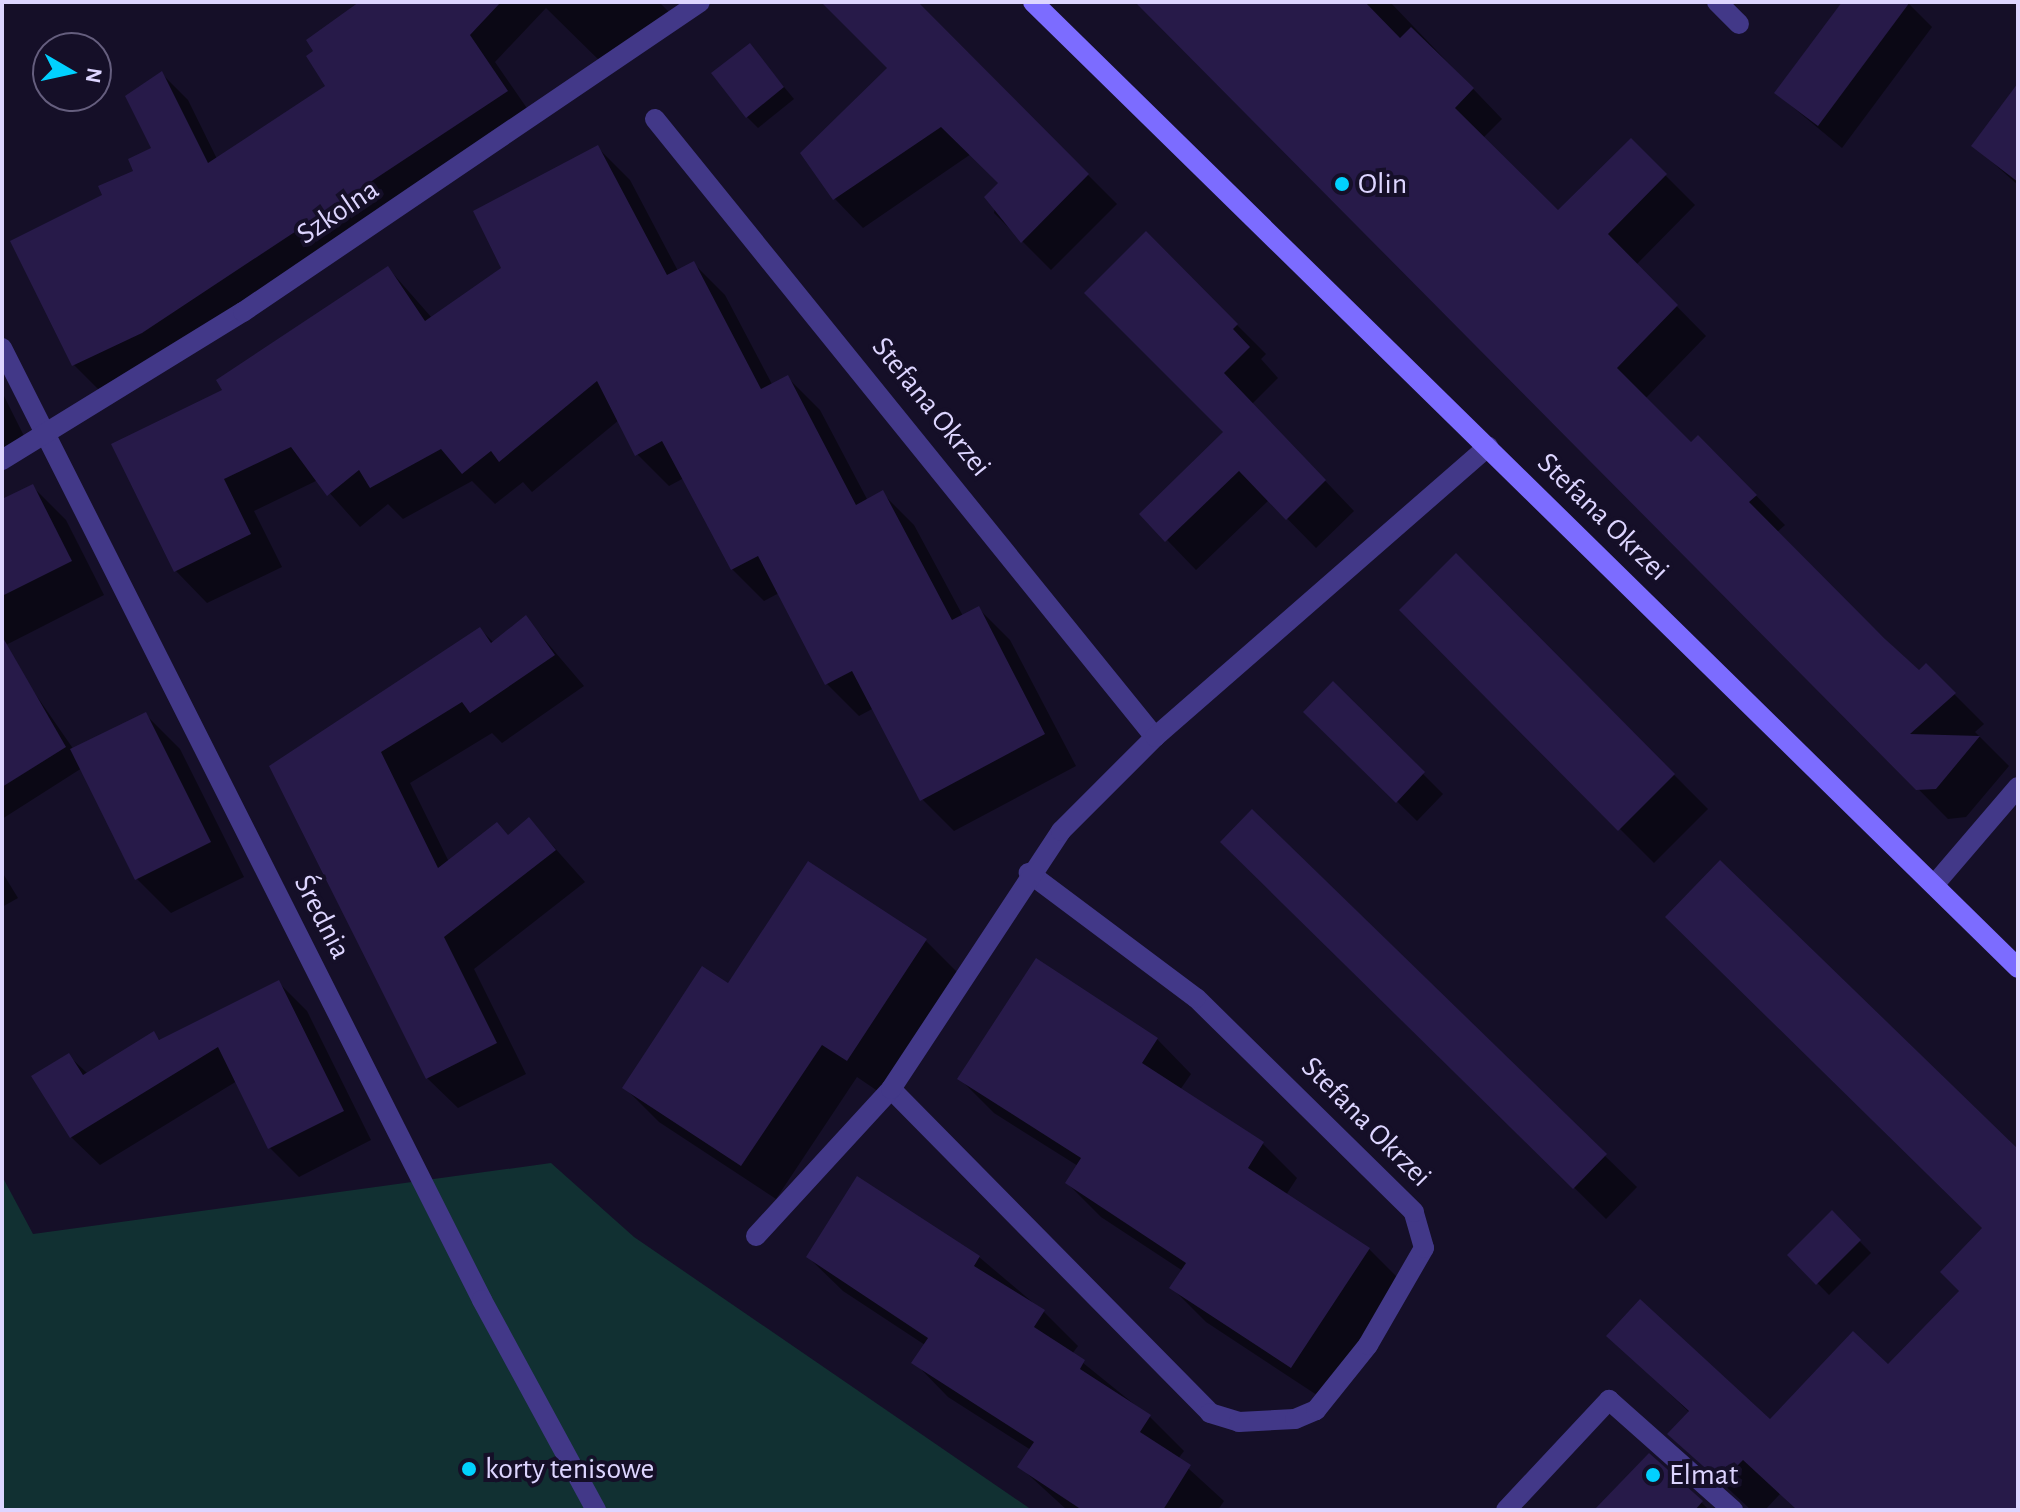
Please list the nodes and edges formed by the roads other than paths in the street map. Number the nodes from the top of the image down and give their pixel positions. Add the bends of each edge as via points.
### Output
1 (700, 2) edge
2 (1033, 2) edge
3 (1717, 2) edge
4 (1739, 24) dead end
5 (655, 119) dead end
6 (2, 348) edge
7 (47, 438) junction
8 (1488, 446) junction
9 (2, 460) edge
10 (1155, 737) junction
11 (2018, 787) edge
12 (1029, 873) junction
13 (1934, 885) junction
14 (2018, 968) edge
15 (891, 1089) junction
16 (756, 1236) dead end
17 (596, 1510) edge
18 (1506, 1510) edge
19 (1733, 1510) edge

1 - 7 street, Szkolna
2 - 8 street, Stefana Okrzei
3 - 4 street
5 - 10 street, Stefana Okrzei
6 - 7 street, Średnia
7 - 9 street, Szkolna
7 - 17 street, Średnia via 475,1286
8 - 10 street
8 - 13 street, Stefana Okrzei
10 - 12 street
11 - 13 street
12 - 15 street
12 - 15 street, Stefana Okrzei via 1196,998 1414,1212 1424,1248 1368,1345 1316,1410 1295,1419 1239,1422 1210,1413
13 - 14 street, Stefana Okrzei
15 - 16 street
18 - 19 street via 1609,1400

